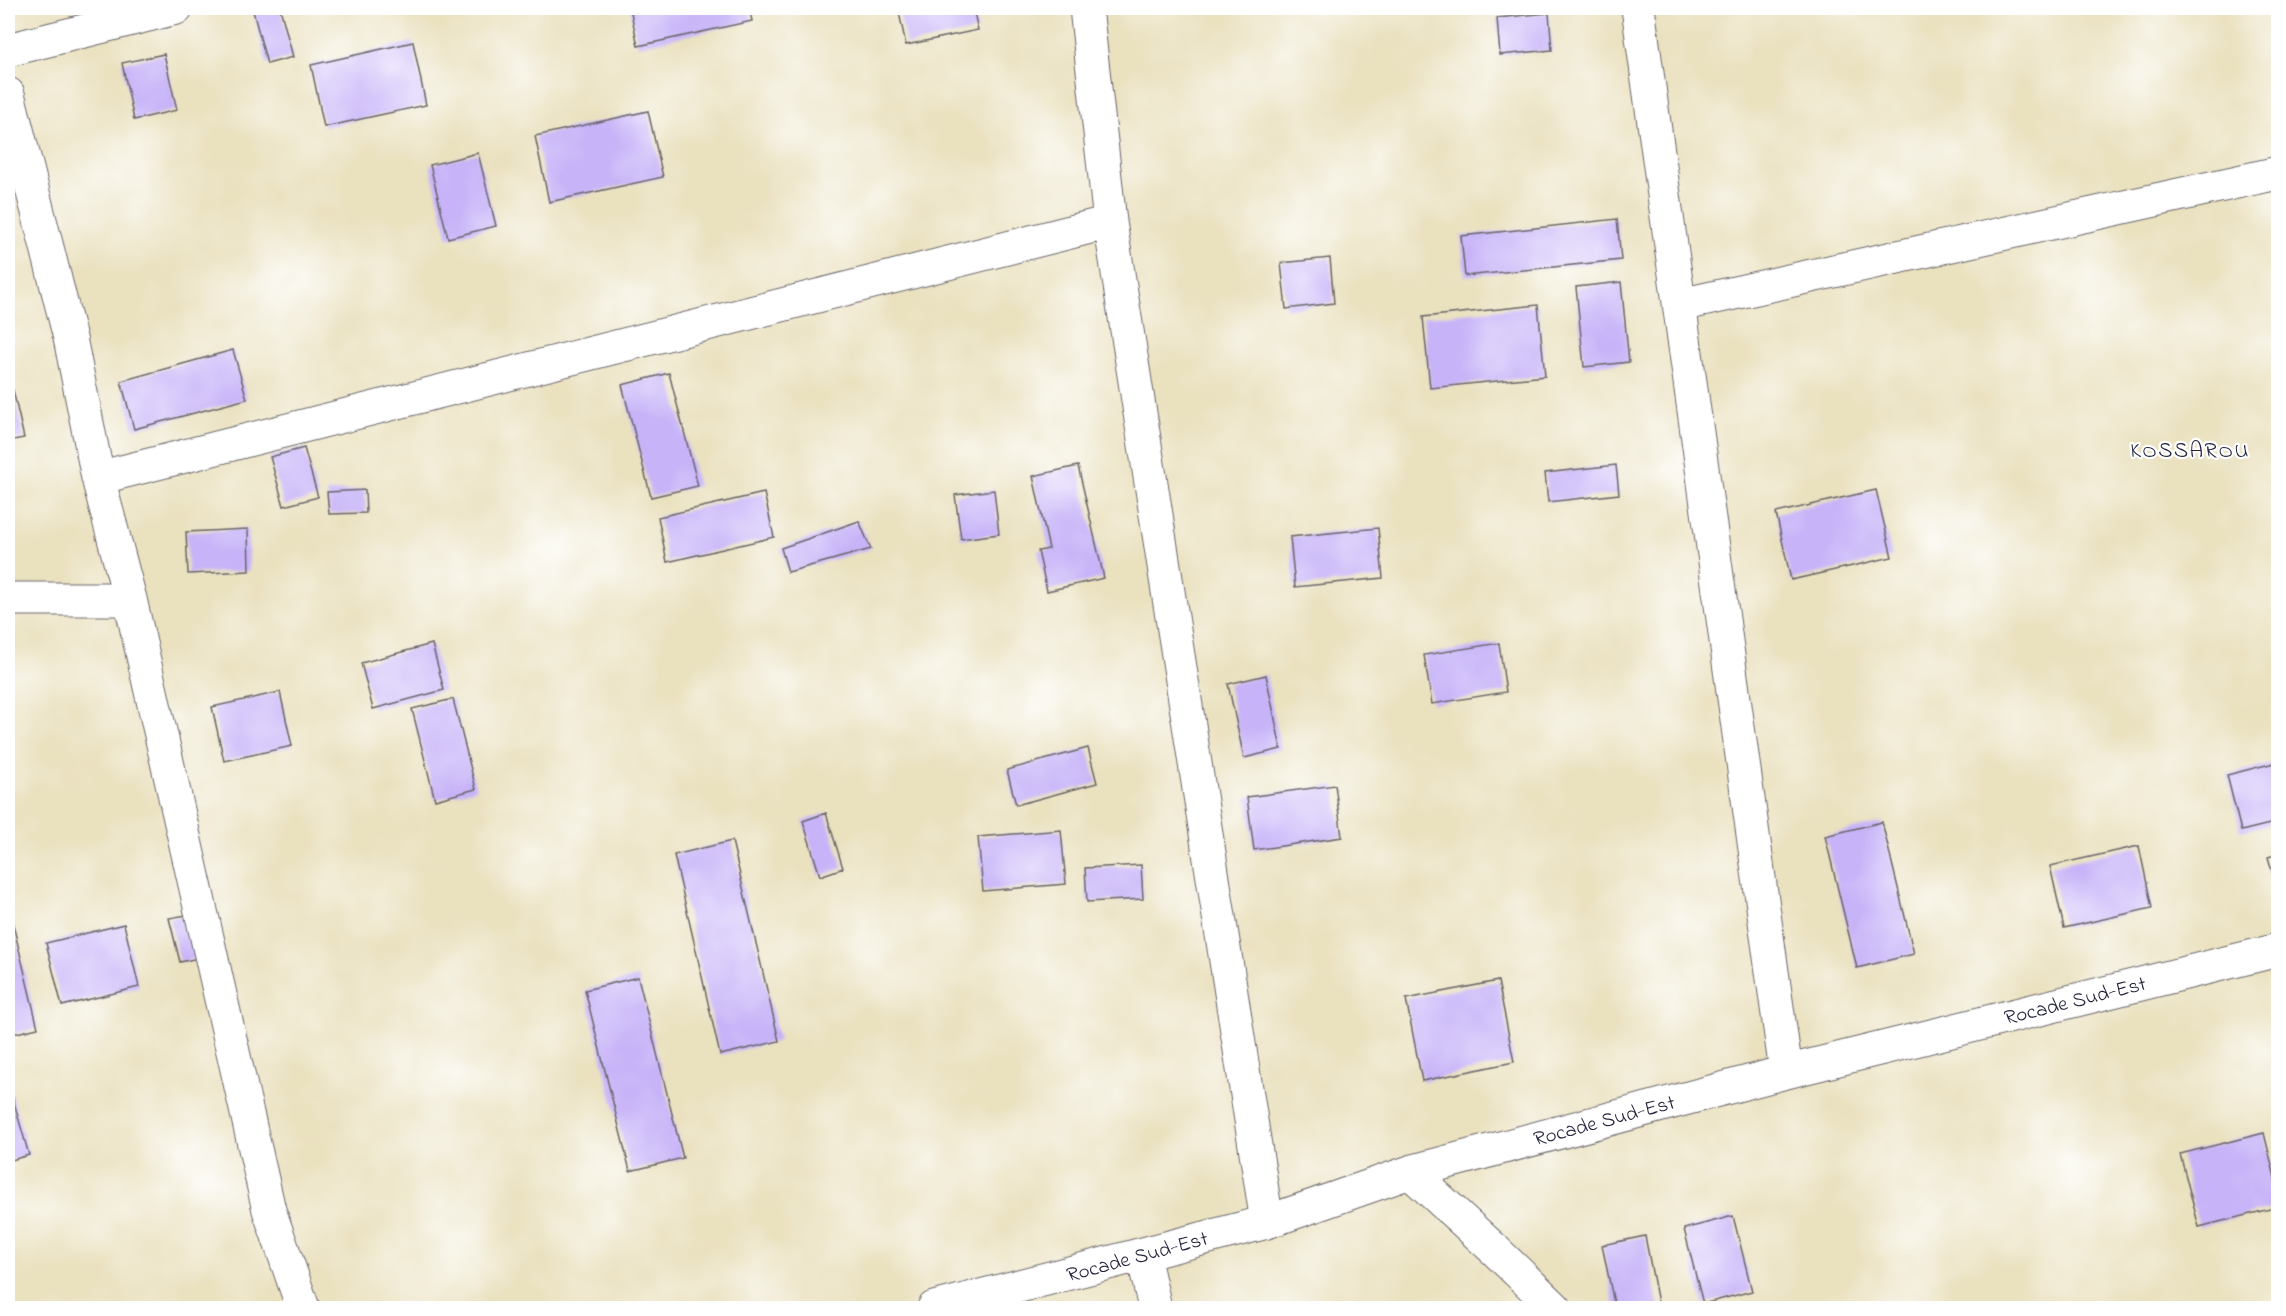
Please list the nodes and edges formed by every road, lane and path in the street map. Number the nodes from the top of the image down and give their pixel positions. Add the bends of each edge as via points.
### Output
1 (176, 8) edge
2 (1086, 8) edge
3 (1638, 8) edge
4 (8, 50) edge
5 (8, 94) edge
6 (2278, 173) edge
7 (1110, 222) junction
8 (1680, 305) junction
9 (98, 478) junction
10 (8, 598) edge
11 (130, 599) junction
12 (2278, 950) edge
13 (1786, 1072) junction
14 (1410, 1172) junction
15 (1267, 1222) junction
16 (1143, 1255) junction
17 (303, 1308) edge
18 (934, 1308) edge
19 (1155, 1308) edge
20 (1555, 1308) edge

1 - 4 street
2 - 7 street
3 - 8 street
5 - 9 street via 70,338
6 - 8 street
7 - 9 street
7 - 15 street
8 - 13 street
9 - 11 street
10 - 11 street
11 - 17 street via 269,1210
12 - 13 street, Rocade Sud-Est
13 - 14 street, Rocade Sud-Est
14 - 15 street, Rocade Sud-Est
14 - 20 street
15 - 16 street, Rocade Sud-Est
16 - 18 street, Rocade Sud-Est
16 - 19 street

